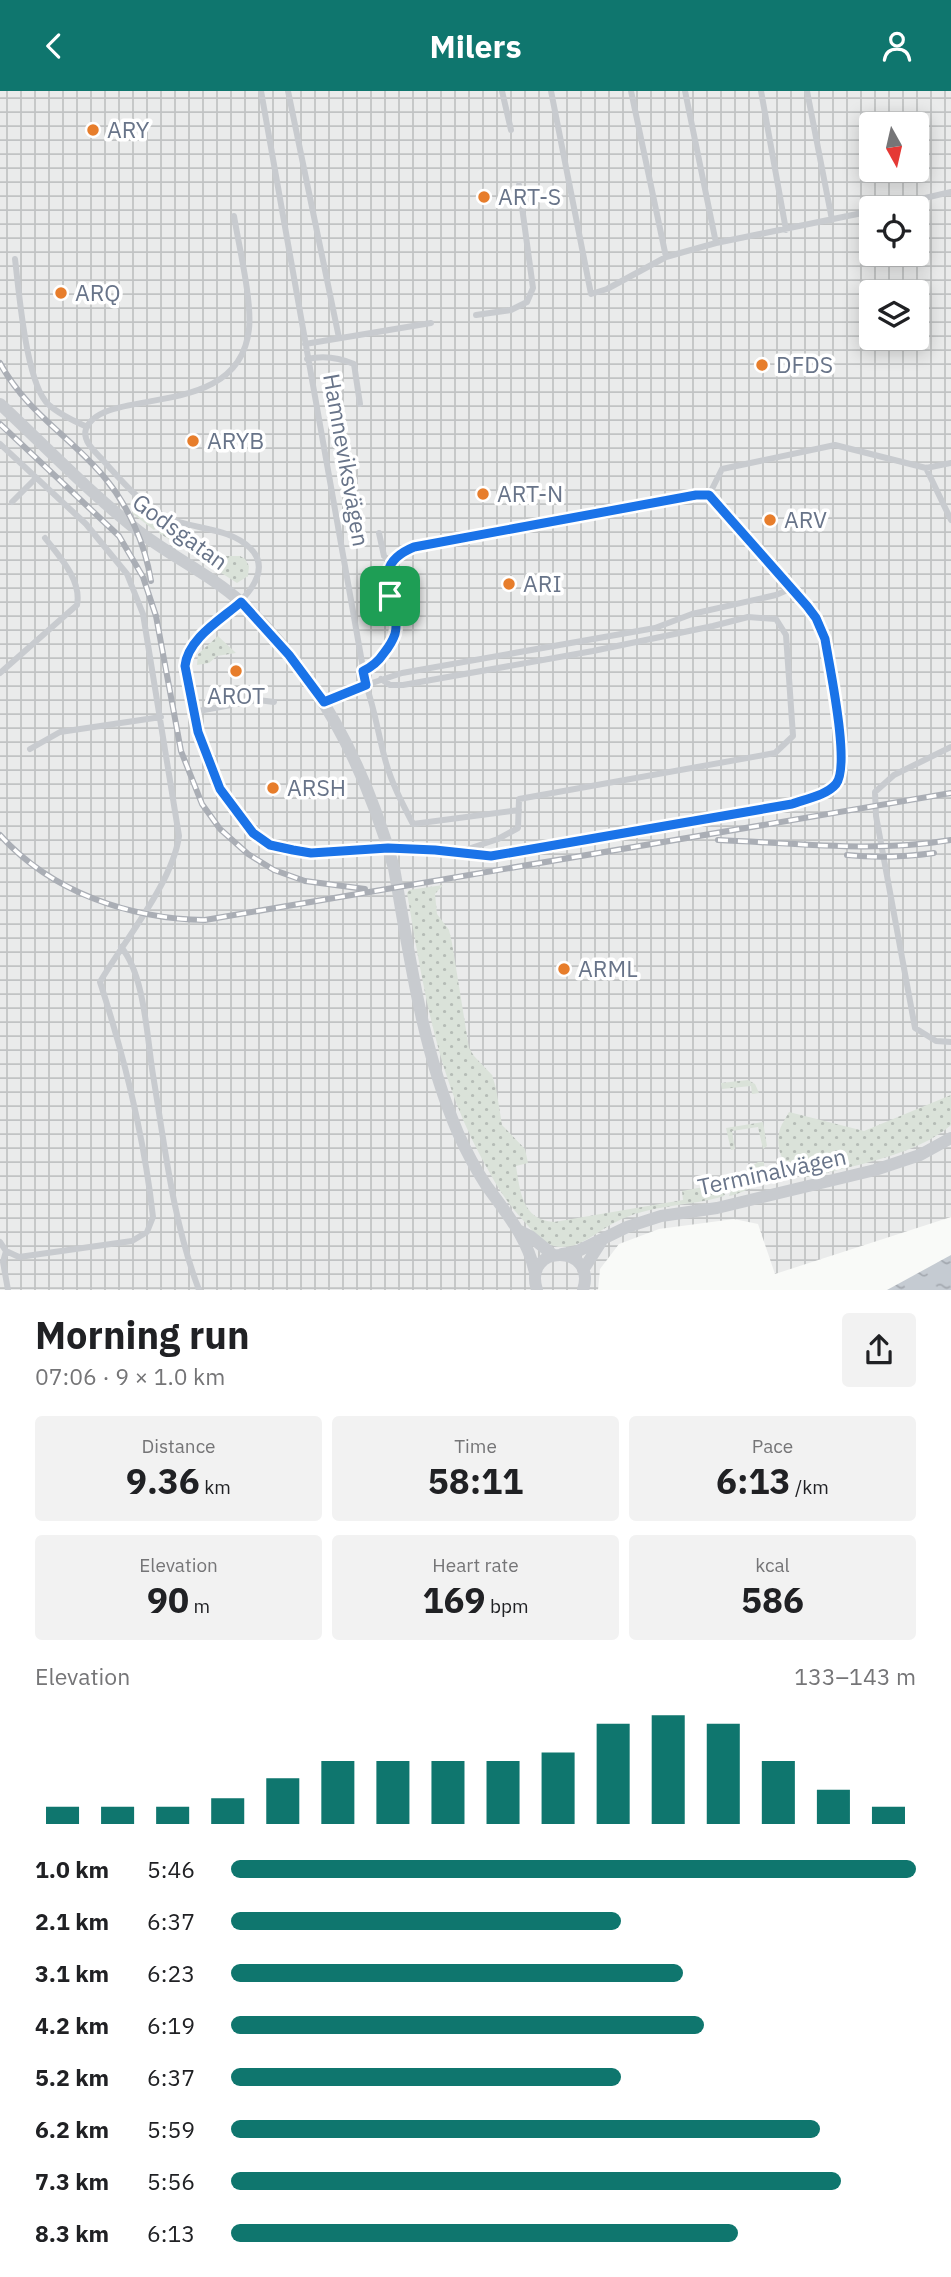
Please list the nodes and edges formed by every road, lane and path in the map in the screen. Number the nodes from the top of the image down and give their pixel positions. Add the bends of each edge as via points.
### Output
1 (261, 91) edge
2 (288, 91) edge
3 (502, 91) edge
4 (551, 91) edge
5 (631, 91) edge
6 (685, 91) edge
7 (761, 91) edge
8 (807, 91) edge
9 (511, 130) dead end
10 (519, 185) dead end
11 (951, 192) edge
12 (929, 197) edge
13 (859, 214) edge
14 (234, 216) dead end
15 (832, 220) junction
16 (786, 230) junction
17 (716, 243) junction
18 (666, 257) junction
19 (15, 259) dead end
20 (476, 315) dead end
21 (430, 323) dead end
22 (339, 338) junction
23 (305, 344) junction
24 (307, 359) junction
25 (0, 404) edge
26 (360, 404) dead end
27 (87, 427) junction
28 (0, 444) edge
29 (951, 463) edge
30 (926, 468) junction
31 (36, 478) junction
32 (709, 495) junction
33 (12, 502) dead end
34 (951, 520) edge
35 (379, 533) dead end
36 (45, 538) dead end
37 (391, 562) junction
38 (792, 588) junction
39 (241, 602) junction
40 (363, 671) junction
41 (0, 673) edge
42 (381, 679) junction
43 (366, 685) junction
44 (274, 702) dead end
45 (324, 702) junction
46 (193, 712) junction
47 (161, 716) junction
48 (951, 747) edge
49 (30, 749) dead end
50 (519, 810) junction
51 (388, 848) junction
52 (458, 852) junction
53 (121, 947) junction
54 (951, 1042) edge
55 (951, 1138) edge
56 (520, 1231) junction
57 (0, 1242) edge
58 (601, 1242) junction
59 (6, 1251) junction
60 (557, 1255) junction
61 (583, 1271) junction
62 (535, 1273) junction
63 (584, 1289) edge
64 (8, 1290) edge
65 (199, 1290) edge
66 (537, 1290) edge

1 - 23 lane, Hamneviksvägen
2 - 22 lane
3 - 9 lane
4 - 18 lane via 591,294
5 - 18 lane
6 - 17 lane
7 - 16 lane
8 - 15 lane
10 - 20 lane via 533,288 527,302 511,310
11 - 12 lane
13 - 15 lane
14 - 27 lane via 249,316 244,348 232,369 201,390 109,411
15 - 16 lane
16 - 17 lane
17 - 18 lane
19 - 27 lane via 38,387 47,404
21 - 22 lane
22 - 23 lane
23 - 24 lane, Hamneviksvägen
24 - 26 lane via 322,355 354,364
24 - 40 lane, Hamneviksvägen
25 - 39 street, Godsgatan via 137,530
27 - 39 lane via 85,436 91,448 139,498 166,517 249,547 255,554 256,578
28 - 31 lane
29 - 30 lane
30 - 32 lane via 835,445 722,468
30 - 34 lane
31 - 33 lane
31 - 47 lane via 102,541 127,574 143,614
32 - 37 lane via 414,547
32 - 38 lane
35 - 37 lane via 384,556
36 - 41 lane via 75,584 77,605
37 - 40 lane via 387,580 395,633 385,652
38 - 42 lane via 655,628
38 - 52 lane via 816,618 825,639 839,722 842,775 835,785 792,804 744,813 491,856
39 - 45 street, Godsgatan
39 - 46 lane via 190,649 185,666
40 - 43 lane, Hamneviksvägen
42 - 43 lane
42 - 50 lane via 403,685 748,617 776,619 786,635 793,736 775,753 519,799
43 - 45 lane
43 - 50 lane, Hamneviksvägen via 390,775 413,824
44 - 46 lane
45 - 51 street via 367,786
46 - 51 lane via 220,789 240,819 261,839 311,853
47 - 49 lane via 60,732
47 - 53 lane via 178,819 177,851 164,881
48 - 54 lane via 894,775 875,792 915,1028 936,1041
50 - 52 lane via 518,828
51 - 52 lane
51 - 56 street via 421,1020 439,1085 474,1166
53 - 59 lane via 100,982 135,1104 153,1217 147,1232 132,1241 36,1256 19,1257
53 - 65 lane via 128,955 140,997 186,1258
55 - 58 street, Terminalvägen via 920,1155 875,1170 661,1216
56 - 60 street
56 - 62 street
57 - 59 lane
58 - 60 street, Terminalvägen
58 - 61 street
59 - 64 lane via 3,1262
60 - 61 street via 575,1259
60 - 62 street via 542,1262
61 - 63 street
62 - 66 street

